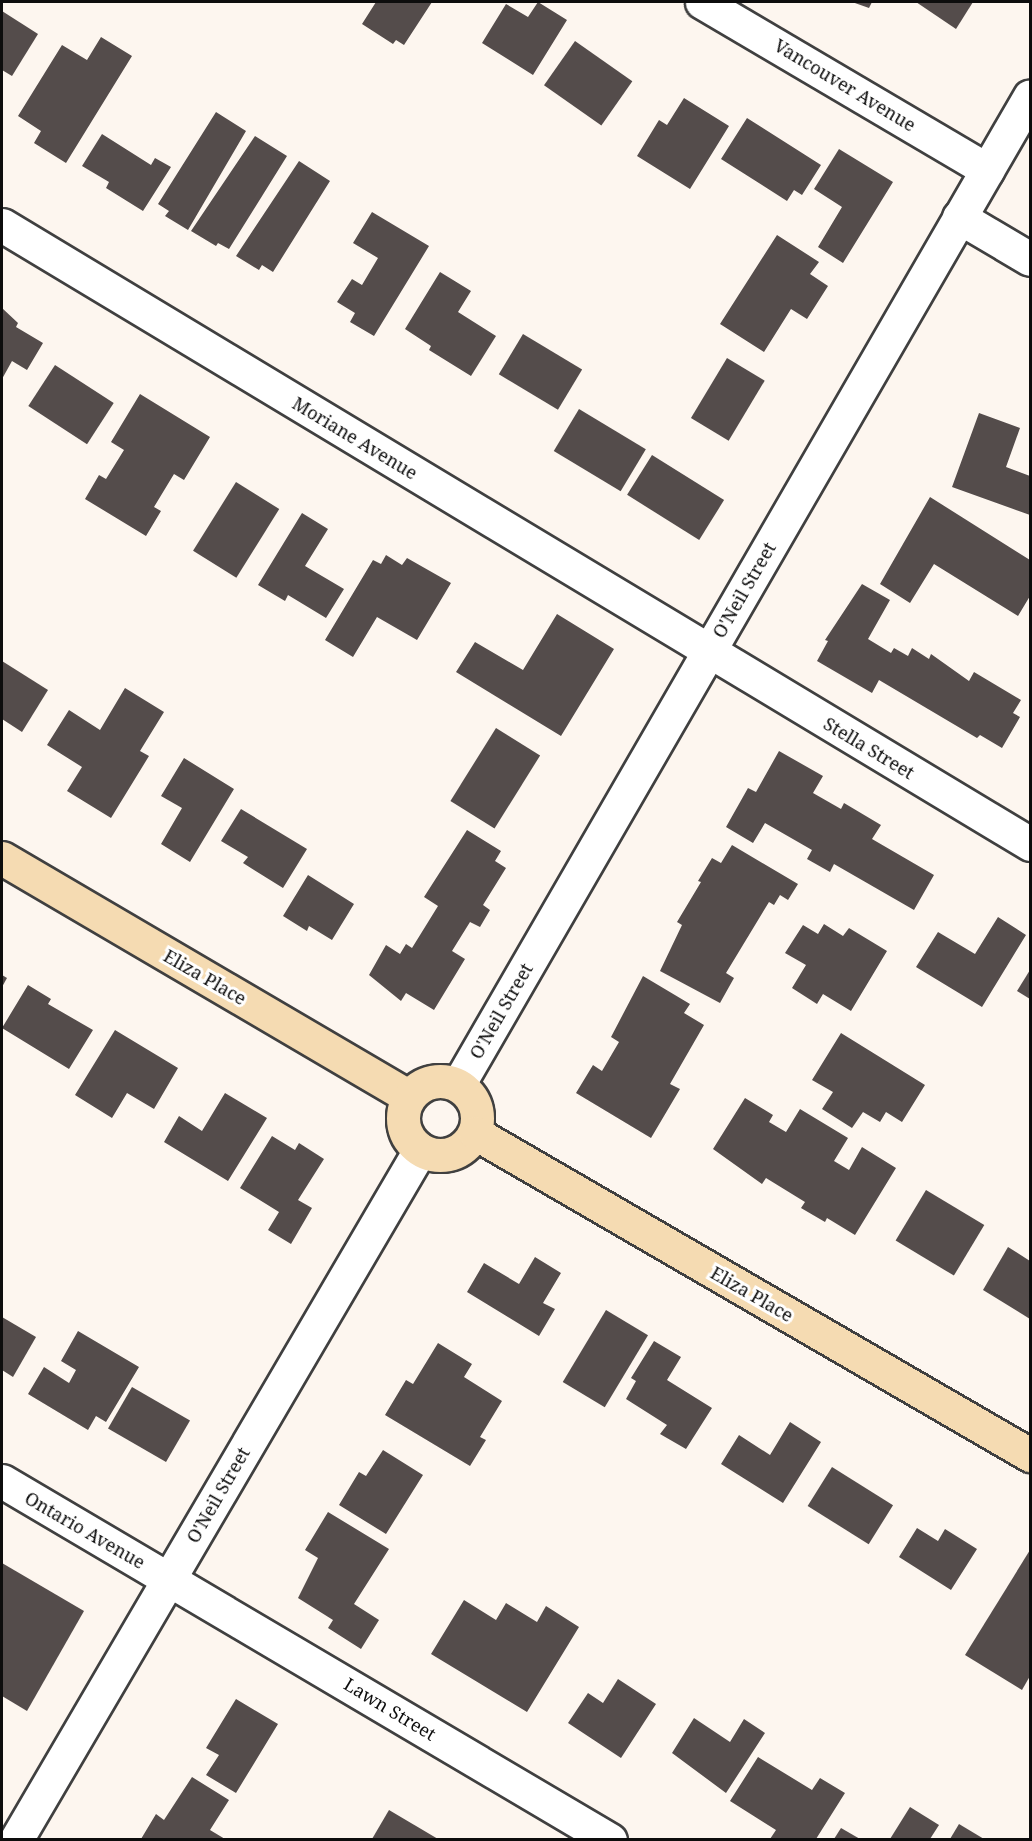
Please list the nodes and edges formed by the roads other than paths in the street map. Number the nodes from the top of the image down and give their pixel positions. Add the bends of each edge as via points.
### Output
1 (702, 2) edge
2 (1030, 96) edge
3 (987, 170) junction
4 (959, 217) junction
5 (2, 225) edge
6 (1030, 260) edge
7 (708, 652) junction
8 (1030, 844) edge
9 (2, 858) edge
10 (458, 1085) junction
11 (408, 1096) junction
12 (475, 1133) junction
13 (420, 1150) junction
14 (1030, 1455) edge
15 (2, 1481) edge
16 (169, 1579) junction
17 (16, 1839) edge
18 (610, 1839) edge

1 - 3 street, Vancouver Avenue
2 - 3 street, O'Neil Street
3 - 4 street, O'Neil Street
4 - 6 street
4 - 7 street, O'Neil Street
5 - 7 street, Moriane Avenue
7 - 8 street, Stella Street
7 - 10 street, O'Neil Street
9 - 11 street, Eliza Place
10 - 11 street via 434,1081
10 - 12 street via 475,1104
11 - 13 street via 402,1117 404,1130
12 - 13 street via 459,1150 447,1155
12 - 14 street, Eliza Place
13 - 16 street, O'Neil Street
15 - 16 street, Ontario Avenue
16 - 17 street, O'Neil Street
16 - 18 street, Lawn Street

